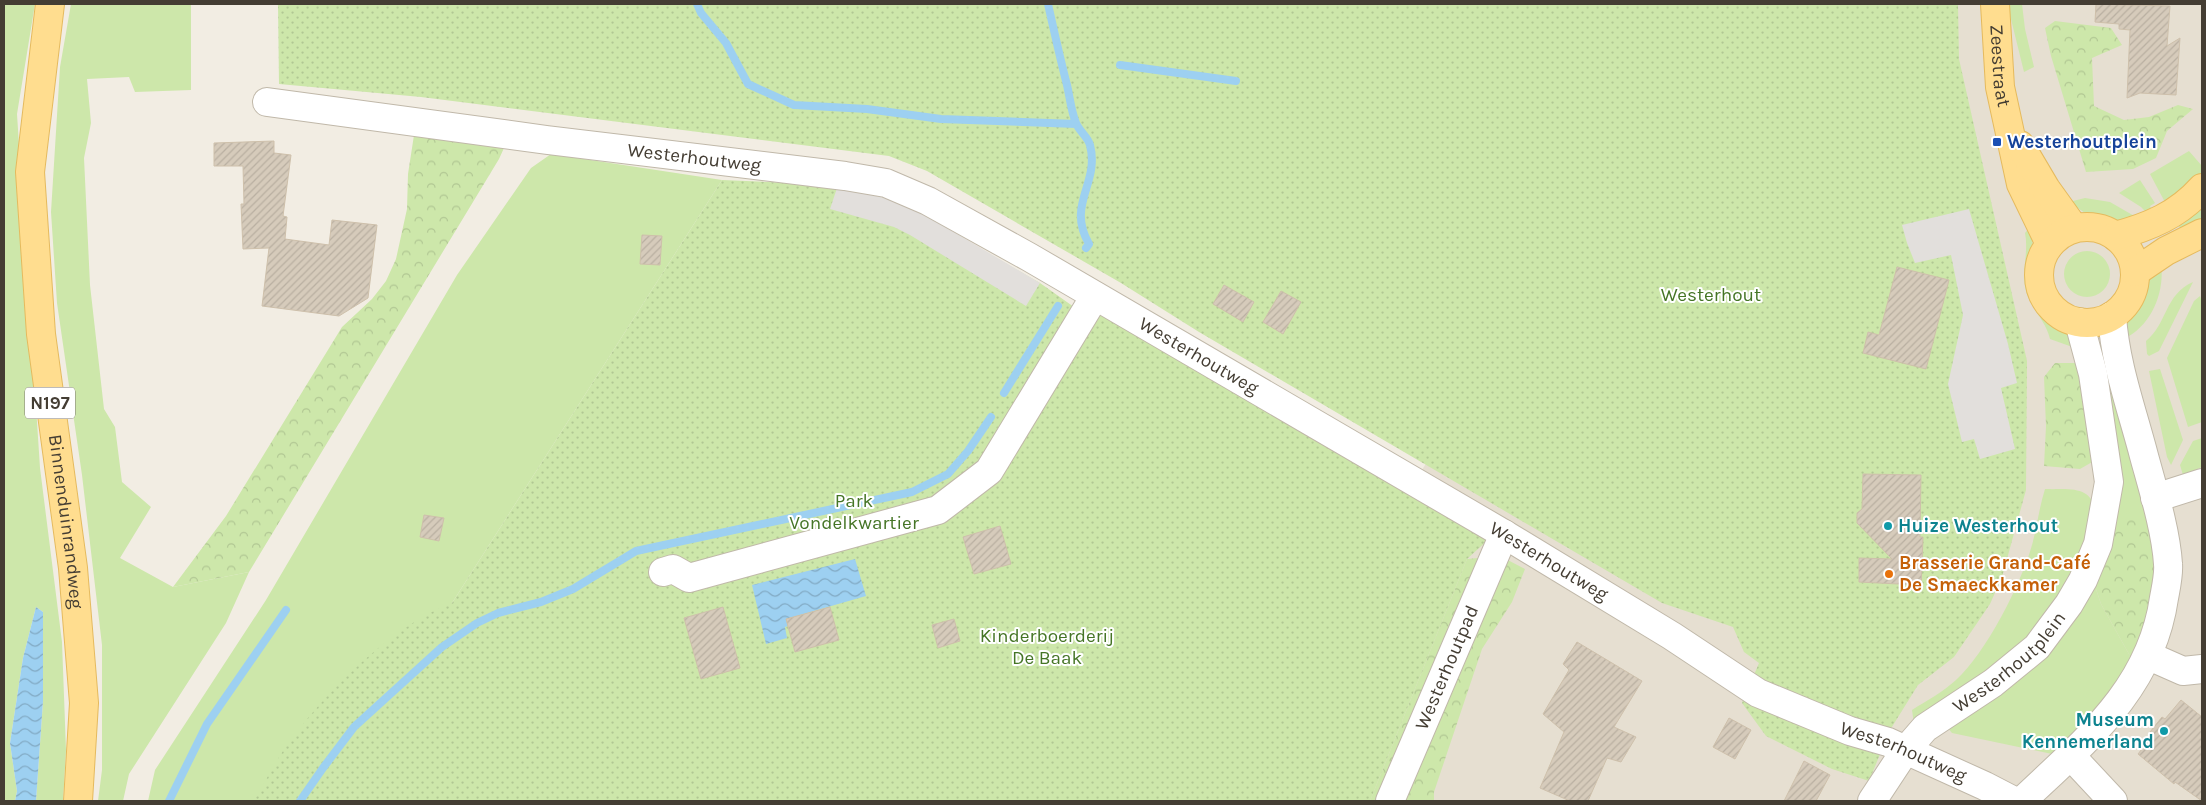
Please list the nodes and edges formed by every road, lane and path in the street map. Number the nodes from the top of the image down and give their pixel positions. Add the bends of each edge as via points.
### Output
1 (50, 4) edge
2 (1995, 4) edge
3 (267, 102) dead end
4 (2010, 129) junction
5 (2202, 188) edge
6 (2074, 228) junction
7 (2202, 233) edge
8 (2115, 236) junction
9 (2050, 244) junction
10 (2135, 272) junction
11 (1095, 296) junction
12 (2112, 316) junction
13 (2079, 322) junction
14 (2202, 483) edge
15 (2155, 498) junction
16 (1504, 534) junction
17 (663, 572) dead end
18 (2149, 656) junction
19 (2202, 668) edge
20 (1905, 751) junction
21 (2070, 755) junction
22 (78, 801) edge
23 (1390, 801) edge
24 (1872, 801) edge
25 (2014, 801) edge
26 (2022, 801) edge
27 (2113, 801) edge

1 - 22 main road, Binnenduinrandweg / N197 via 30,172 40,334 73,568 84,703
2 - 4 main road, Zeestraat via 2000,88
3 - 11 street, Westerhoutweg via 886,183 928,201
4 - 6 main road, Zeestraat
4 - 9 main road, Zeestraat via 2021,184
5 - 8 main road via 2167,218
6 - 8 main road via 2088,226
6 - 9 main road
7 - 10 main road via 2166,251
8 - 10 main road via 2125,245
9 - 13 main road via 2042,256 2039,284 2054,309 2065,318
10 - 12 main road via 2135,282 2127,302
11 - 16 street, Westerhoutweg
11 - 17 street via 989,471 938,510 689,578 673,569
12 - 13 main road via 2092,323
12 - 15 street via 2120,366
13 - 20 street, Westerhoutplein via 2093,374 2109,482 2098,544 2069,604 2037,647 1993,683 1926,728
14 - 15 street
15 - 18 street via 2169,565 2160,622
16 - 20 street, Westerhoutweg via 1672,636 1758,693
16 - 23 street, Westerhoutpad
18 - 19 street via 2183,671
18 - 21 street via 2107,718
20 - 24 street, Westerhoutplein
20 - 25 street, Westerhoutweg
21 - 26 street
21 - 27 street

